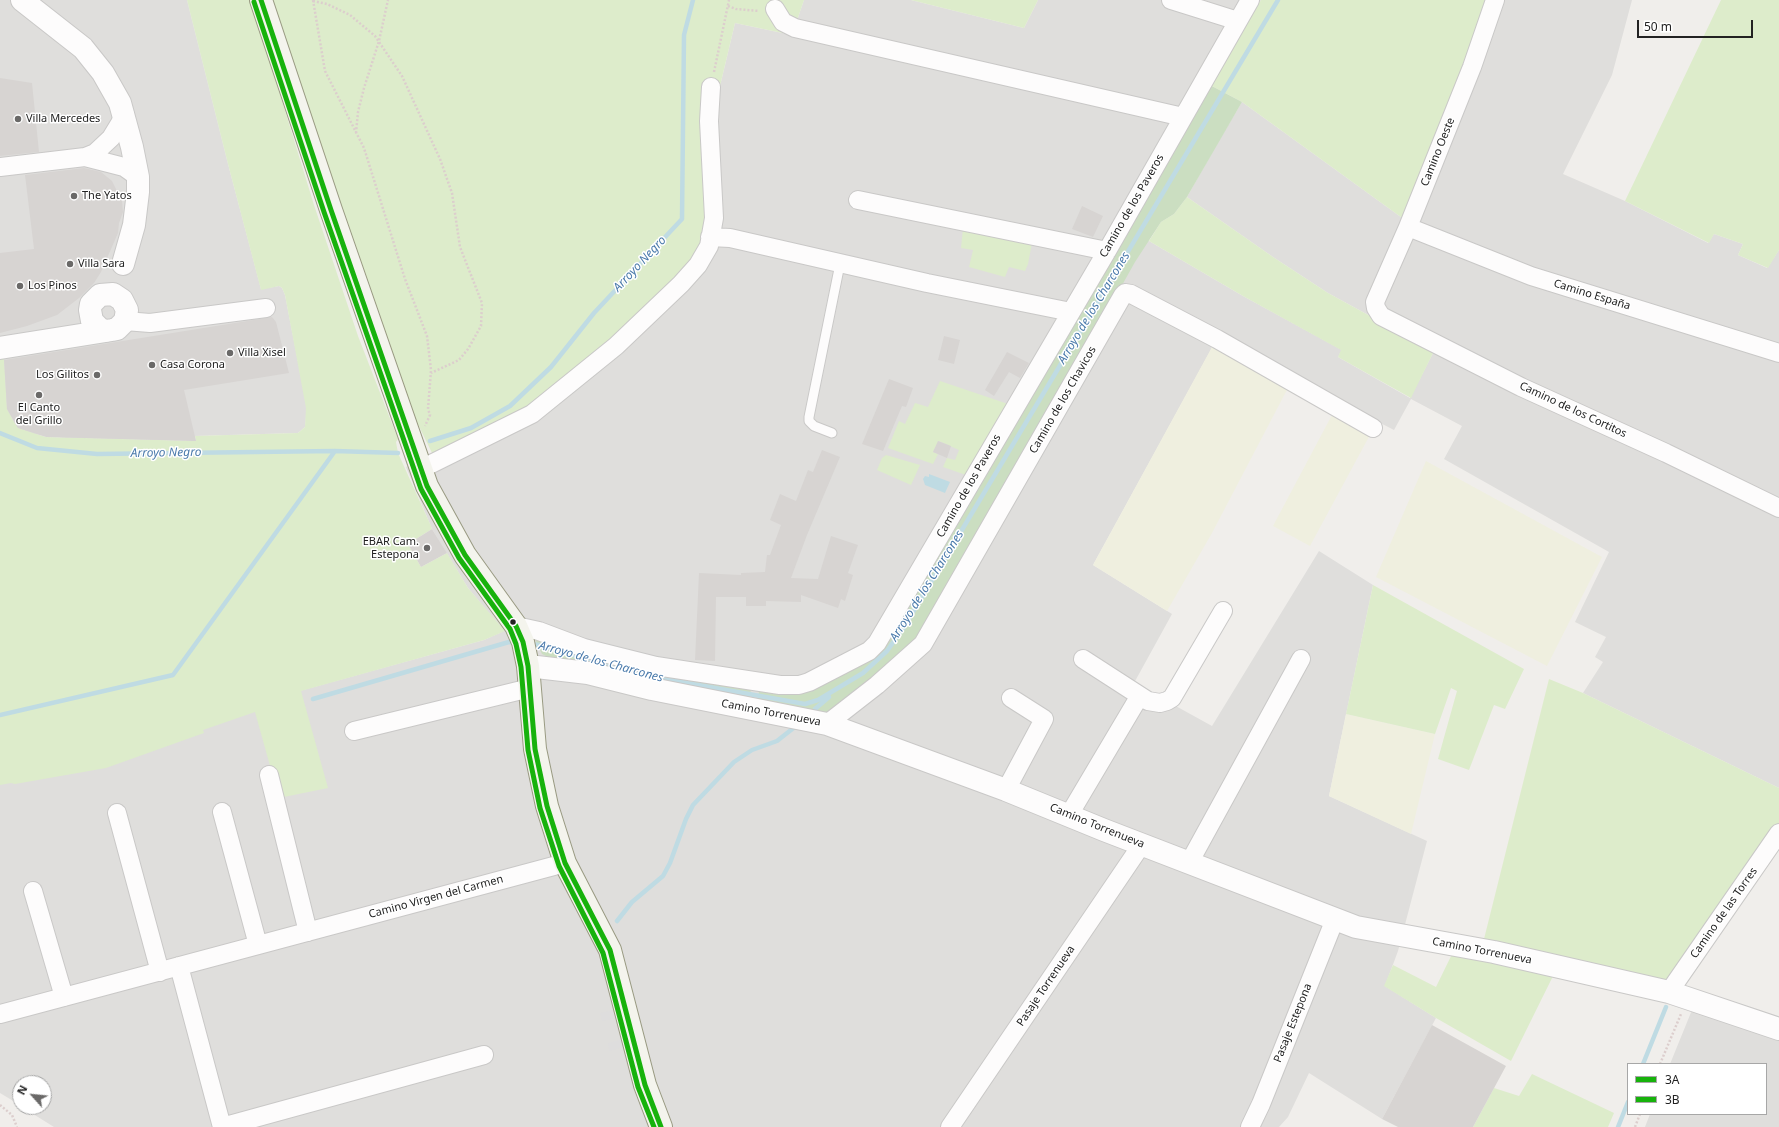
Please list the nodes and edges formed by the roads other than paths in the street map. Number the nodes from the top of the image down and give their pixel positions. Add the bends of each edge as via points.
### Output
1 (261, 0) edge
2 (1171, 0) edge
3 (1250, 0) edge
4 (1496, 0) edge
5 (22, 2) edge
6 (775, 9) road end
7 (1238, 21) junction
8 (711, 87) road end
9 (125, 115) junction
10 (1183, 117) junction
11 (85, 157) junction
12 (0, 167) edge
13 (138, 177) junction
14 (858, 200) dead end
15 (1408, 227) junction
16 (710, 238) junction
17 (1107, 251) junction
18 (123, 264) junction
19 (840, 264) junction
20 (96, 300) junction
21 (1375, 302) joint
22 (266, 308) dead end
23 (124, 310) junction
24 (1070, 312) junction
25 (106, 331) junction
26 (6, 347) edge
27 (1779, 353) edge
28 (1373, 428) dead end
29 (832, 433) dead end
30 (421, 469) junction
31 (1779, 508) edge
32 (1223, 611) dead end
33 (524, 653) junction
34 (1083, 659) dead end
35 (1301, 659) dead end
36 (654, 678) junction
37 (755, 695) junction
38 (1139, 697) junction
39 (1011, 698) dead end
40 (827, 724) junction
41 (354, 731) dead end
42 (269, 775) dead end
43 (1006, 790) junction
44 (222, 812) dead end
45 (117, 813) dead end
46 (1069, 816) junction
47 (1779, 833) edge
48 (1142, 844) junction
49 (565, 863) junction
50 (1189, 863) junction
51 (33, 891) dead end
52 (1335, 919) junction
53 (308, 932) junction
54 (258, 945) junction
55 (179, 966) junction
56 (160, 972) junction
57 (1678, 996) junction
58 (64, 997) junction
59 (0, 1014) edge
60 (1779, 1029) edge
61 (484, 1055) dead end
62 (222, 1127) edge
63 (661, 1127) edge
64 (950, 1127) edge
65 (1250, 1127) edge

1 - 30 main road via 328,203
2 - 7 street
3 - 7 street, Camino de los Paveros
4 - 15 street, Camino Oeste
5 - 9 street via 82,48 103,73
6 - 10 street via 782,22 795,28
7 - 10 street, Camino de los Paveros
8 - 16 street via 709,121 714,218
9 - 11 street via 110,138 95,153
9 - 13 street
10 - 17 street, Camino de los Paveros
11 - 12 street
11 - 13 street via 124,167
13 - 18 street via 134,225
14 - 17 street
15 - 21 street, Camino Oeste
15 - 27 street, Camino España via 1531,276
16 - 19 street via 730,238
16 - 30 street via 706,253 682,284 621,341 532,414
17 - 24 street, Camino de los Paveros
18 - 20 street via 113,283
18 - 23 street
19 - 24 street
19 - 29 lane via 809,417 814,426
20 - 23 street via 113,294
20 - 25 street via 90,316 100,329
20 - 26 street via 66,325 42,337
21 - 31 street, Camino de los Cortitos via 1381,316 1521,387
22 - 23 street via 150,323
23 - 25 street via 117,328
24 - 37 street, Camino de los Paveros via 873,647 850,662 803,684 780,685
25 - 26 street
28 - 40 street, Camino de los Chavicos via 1217,339 1125,293 923,644 877,685
30 - 33 main road via 427,486 465,555
32 - 38 street via 1172,698 1160,703
33 - 36 street, Camino Torrenueva via 588,673
33 - 36 street via 539,631
33 - 41 street
33 - 49 main road via 534,749 547,806
34 - 38 street
35 - 50 street
36 - 37 street, Camino Torrenueva
37 - 40 street, Camino Torrenueva
38 - 46 street
39 - 43 street via 1044,719
40 - 43 street, Camino Torrenueva
42 - 53 street
43 - 46 street, Camino Torrenueva
44 - 54 street
45 - 56 street
46 - 48 street, Camino Torrenueva
47 - 57 street, Camino de las Torres
48 - 50 street, Camino Torrenueva
48 - 64 street, Pasaje Torrenueva
49 - 53 street, Camino Virgen del Carmen
49 - 63 main road via 610,950 645,1085
50 - 52 street, Camino Torrenueva
51 - 58 street
52 - 57 street, Camino Torrenueva via 1356,927 1494,952
52 - 65 street, Pasaje Estepona
53 - 54 street, Camino Virgen del Carmen
54 - 55 street, Camino Virgen del Carmen
55 - 56 street, Camino Virgen del Carmen
55 - 62 street
56 - 58 street, Camino Virgen del Carmen
57 - 60 street, Camino Torrenueva
58 - 59 street, Camino Virgen del Carmen
61 - 62 street

